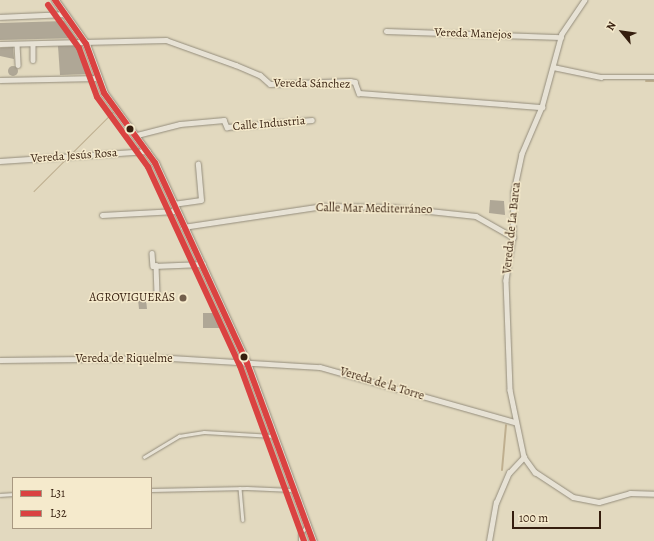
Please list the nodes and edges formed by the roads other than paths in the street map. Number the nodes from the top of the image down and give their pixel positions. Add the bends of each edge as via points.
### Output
1 (55, 0) edge
2 (585, 0) edge
3 (65, 14) junction
4 (0, 17) edge
5 (386, 31) dead end
6 (561, 37) junction
7 (0, 44) edge
8 (17, 44) junction
9 (33, 44) junction
10 (86, 44) junction
11 (33, 60) dead end
12 (18, 65) dead end
13 (553, 67) junction
14 (654, 77) edge
15 (98, 78) junction
16 (0, 80) edge
17 (542, 107) junction
18 (312, 120) dead end
19 (137, 134) junction
20 (148, 151) junction
21 (0, 161) edge
22 (198, 164) dead end
23 (173, 204) junction
24 (176, 211) junction
25 (102, 215) dead end
26 (183, 227) junction
27 (513, 237) junction
28 (152, 253) dead end
29 (203, 264) junction
30 (156, 265) junction
31 (156, 294) dead end
32 (0, 360) edge
33 (247, 363) junction
34 (515, 422) junction
35 (273, 436) junction
36 (524, 457) junction
37 (144, 458) dead end
38 (240, 488) junction
39 (152, 490) edge
40 (293, 490) junction
41 (12, 494) edge
42 (654, 494) edge
43 (0, 495) edge
44 (243, 520) dead end
45 (307, 526) junction
46 (300, 541) edge
47 (313, 541) edge
48 (489, 541) edge

1 - 3 main road
2 - 6 street, Vereda de La Barca via 571,16
3 - 4 street
3 - 10 main road
5 - 6 street, Vereda Manejos
6 - 13 street, Vereda de La Barca
7 - 8 street
8 - 9 street
8 - 12 street
9 - 10 street
9 - 11 street
10 - 15 main road
10 - 17 street, Vereda Sánchez via 138,38 166,40 260,75 270,84 354,82 359,93
13 - 14 street via 601,77
13 - 17 street, Vereda de La Barca
15 - 16 street
15 - 19 main road via 107,97
17 - 27 street, Vereda de La Barca via 522,154 514,192
18 - 19 street, Calle Industria via 227,127 224,120 180,124
19 - 20 main road
20 - 21 street, Vereda Jesús Rosa
20 - 23 main road
22 - 23 street via 201,200
23 - 24 main road
24 - 25 street
24 - 26 main road
26 - 27 street, Calle Mar Mediterráneo via 324,206 386,207 476,216
26 - 29 main road
27 - 34 street, Vereda de La Barca via 506,280 510,390
28 - 30 street via 153,266
29 - 30 street
29 - 33 main road
30 - 31 street
32 - 33 street, Vereda de Riquelme via 171,358
33 - 34 street, Vereda de la Torre via 292,364 339,370
33 - 35 main road
34 - 36 street, Vereda de La Barca
35 - 37 lane via 204,432 178,436
35 - 40 main road
36 - 42 street via 535,472 573,497 599,502 630,493
36 - 48 street via 509,473 496,503
38 - 39 lane
38 - 40 lane
38 - 44 lane
40 - 45 main road
41 - 43 lane
45 - 46 lane via 300,534
45 - 47 main road

